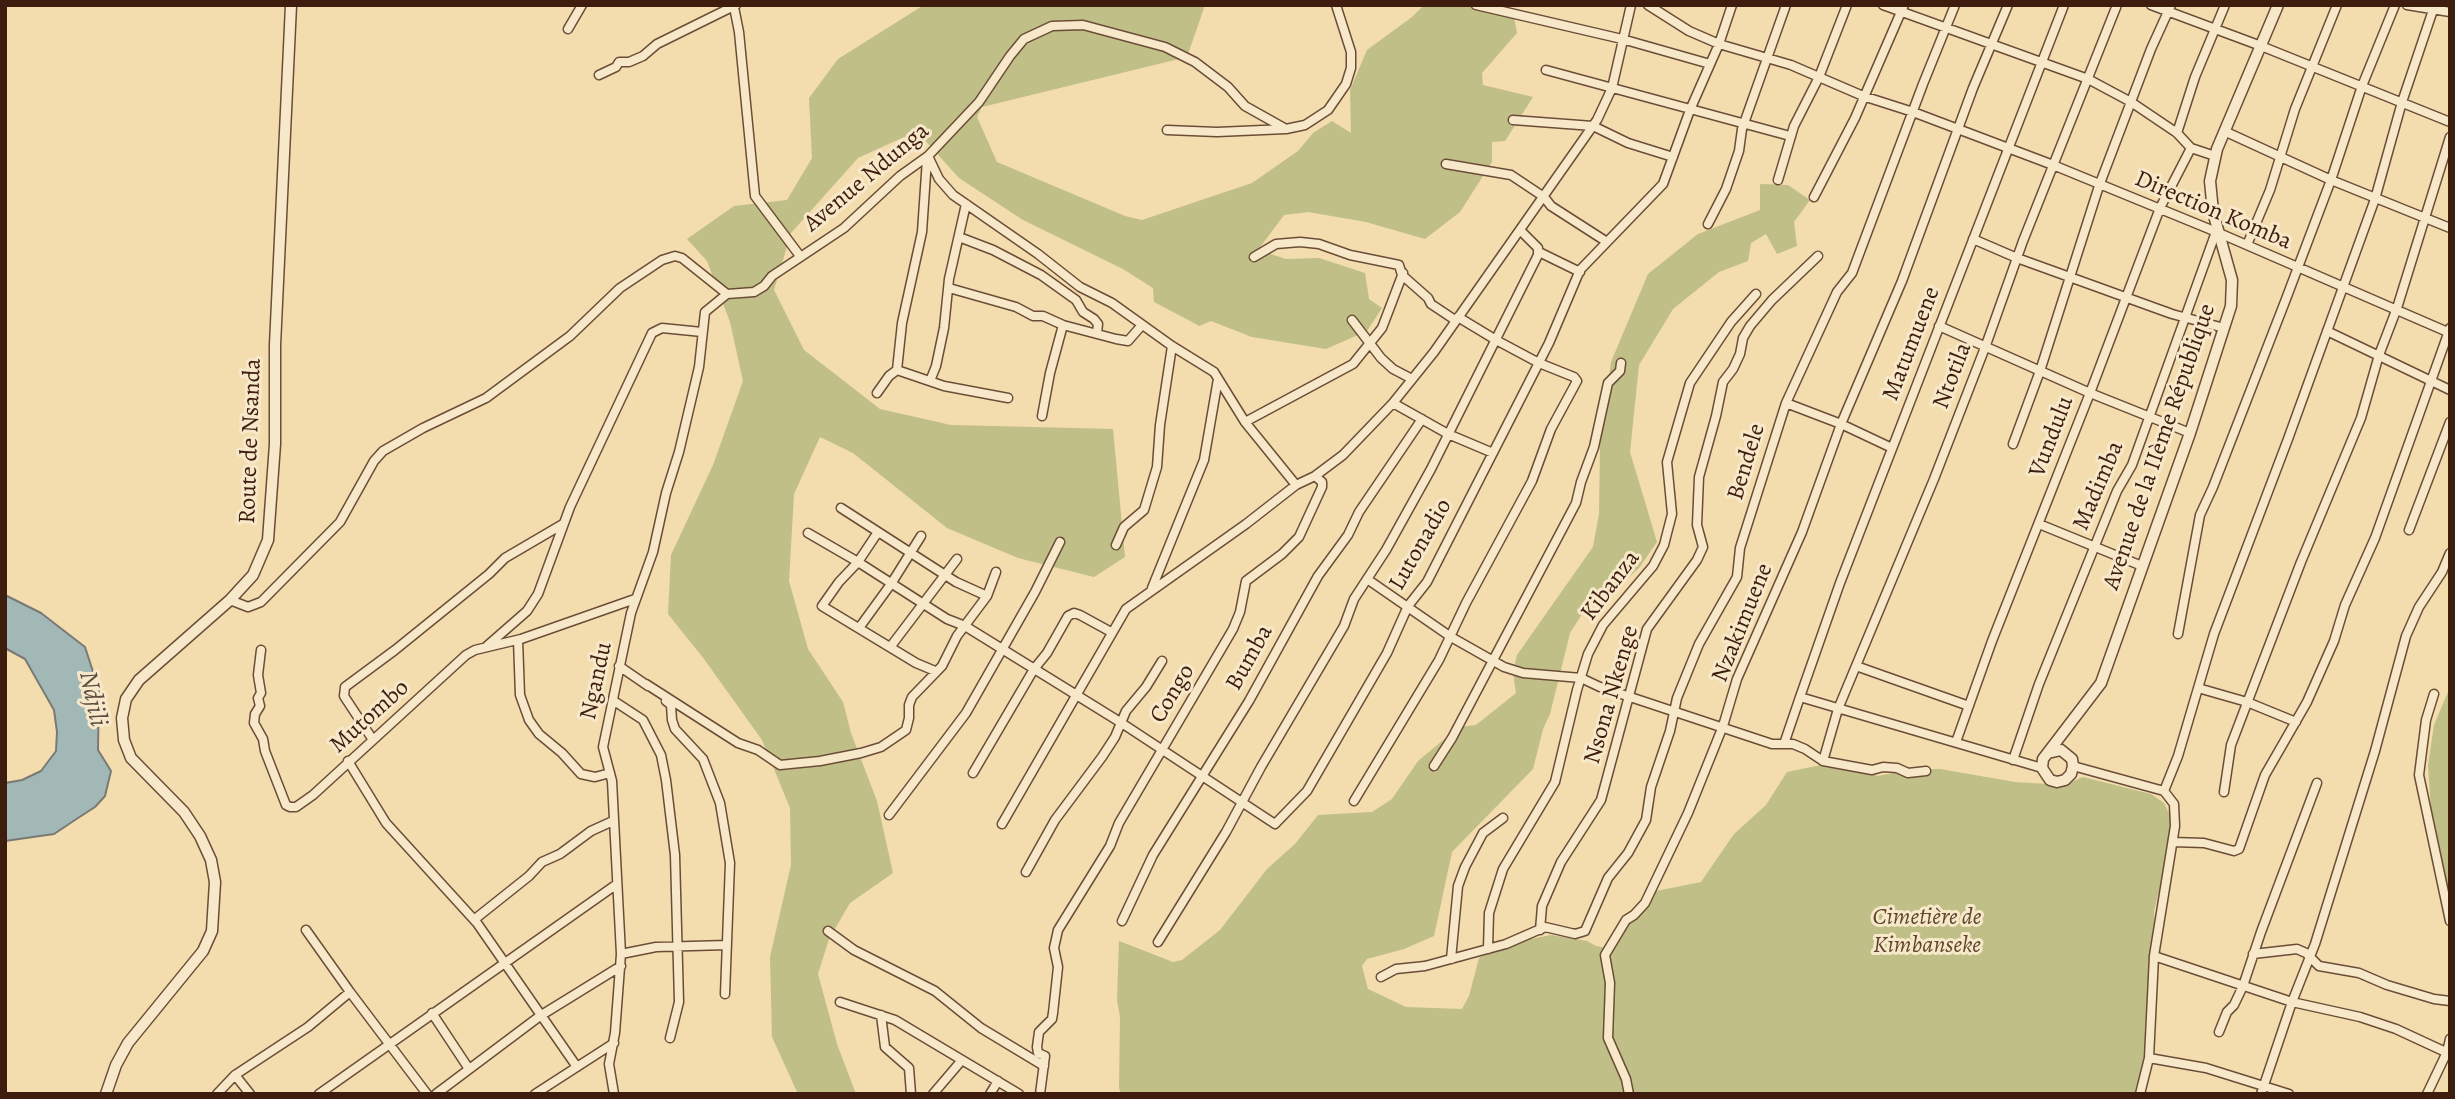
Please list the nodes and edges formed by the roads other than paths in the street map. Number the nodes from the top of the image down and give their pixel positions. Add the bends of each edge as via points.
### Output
1 (291, 5) edge
2 (582, 5) edge
3 (1336, 5) edge
4 (1476, 5) edge
5 (1630, 5) edge
6 (1648, 5) edge
7 (1732, 5) edge
8 (1786, 5) edge
9 (1847, 5) edge
10 (1883, 5) edge
11 (1955, 5) edge
12 (2008, 5) edge
13 (2064, 5) edge
14 (2117, 5) edge
15 (2151, 5) edge
16 (2225, 5) edge
17 (2278, 5) edge
18 (2337, 5) edge
19 (2395, 5) edge
20 (2407, 5) edge
21 (735, 6) edge
22 (2169, 8) edge
23 (1903, 9) edge
24 (2433, 10) junction
25 (2450, 12) edge
26 (1946, 28) junction
27 (568, 29) dead end
28 (2216, 30) junction
29 (1622, 39) junction
30 (1719, 44) junction
31 (1992, 46) junction
32 (2260, 46) junction
33 (1766, 58) junction
34 (1710, 64) junction
35 (2041, 64) junction
36 (2312, 67) junction
37 (1546, 70) dead end
38 (599, 75) dead end
39 (1819, 77) junction
40 (2088, 79) junction
41 (2362, 86) junction
42 (1612, 88) junction
43 (1863, 96) junction
44 (2132, 102) junction
45 (2402, 102) junction
46 (1690, 110) junction
47 (1913, 112) junction
48 (1513, 120) dead end
49 (2450, 122) edge
50 (1744, 124) junction
51 (1592, 127) junction
52 (1286, 129) junction
53 (1167, 130) dead end
54 (1959, 131) junction
55 (2224, 131) junction
56 (2176, 133) junction
57 (1790, 136) junction
58 (2450, 137) edge
59 (2007, 148) junction
60 (2191, 148) junction
61 (928, 156) junction
62 (2215, 156) junction
63 (2281, 156) junction
64 (1673, 157) junction
65 (1446, 164) dead end
66 (2053, 165) junction
67 (1778, 180) dead end
68 (2331, 180) junction
69 (2099, 186) junction
70 (1544, 197) junction
71 (1814, 197) dead end
72 (2375, 199) junction
73 (966, 204) junction
74 (2160, 208) junction
75 (2424, 218) junction
76 (1708, 224) dead end
77 (2450, 228) edge
78 (2217, 230) junction
79 (1521, 231) junction
80 (958, 237) junction
81 (1973, 239) junction
82 (1607, 242) junction
83 (2247, 245) junction
84 (1539, 252) junction
85 (800, 256) junction
86 (1818, 256) dead end
87 (1254, 257) dead end
88 (2017, 258) junction
89 (2296, 267) junction
90 (1403, 272) junction
91 (1580, 272) junction
92 (2070, 276) junction
93 (2343, 285) junction
94 (949, 288) junction
95 (727, 294) junction
96 (1756, 294) dead end
97 (2126, 296) junction
98 (2397, 308) junction
99 (2185, 317) junction
100 (1457, 318) junction
101 (1352, 320) dead end
102 (1063, 324) junction
103 (1142, 325) junction
104 (1939, 326) junction
105 (2224, 327) junction
106 (2327, 331) junction
107 (2449, 331) edge
108 (702, 332) junction
109 (1097, 333) junction
110 (1496, 340) junction
111 (1370, 342) junction
112 (1986, 345) junction
113 (1172, 346) junction
114 (2379, 355) junction
115 (1539, 363) junction
116 (1621, 363) dead end
117 (897, 370) junction
118 (2040, 371) junction
119 (1218, 379) junction
120 (1412, 379) junction
121 (2431, 380) junction
122 (930, 381) junction
123 (2450, 390) edge
124 (877, 393) dead end
125 (2090, 393) junction
126 (1009, 398) dead end
127 (1786, 402) junction
128 (1393, 403) junction
129 (1041, 416) dead end
130 (2149, 417) junction
131 (1422, 419) junction
132 (1245, 422) junction
133 (2450, 422) edge
134 (1841, 424) junction
135 (2190, 433) junction
136 (1448, 434) junction
137 (2013, 444) dead end
138 (1892, 448) junction
139 (1493, 453) junction
140 (1315, 476) junction
141 (1296, 485) junction
142 (841, 508) dead end
143 (564, 523) junction
144 (2039, 524) junction
145 (2409, 530) dead end
146 (878, 532) junction
147 (807, 533) dead end
148 (920, 536) dead end
149 (1059, 542) dead end
150 (1116, 545) dead end
151 (2095, 547) junction
152 (2450, 552) edge
153 (911, 553) junction
154 (957, 559) dead end
155 (858, 562) junction
156 (2142, 566) junction
157 (996, 572) dead end
158 (945, 575) junction
159 (1367, 579) junction
160 (891, 584) junction
161 (1152, 588) junction
162 (986, 596) junction
163 (635, 599) junction
164 (230, 600) junction
165 (923, 604) junction
166 (1409, 606) junction
167 (965, 626) junction
168 (859, 628) junction
169 (1111, 632) junction
170 (2178, 634) dead end
171 (1451, 637) junction
172 (518, 640) junction
173 (891, 646) junction
174 (486, 647) junction
175 (261, 650) dead end
176 (1002, 650) junction
177 (1493, 661) junction
178 (1162, 662) dead end
179 (619, 666) junction
180 (1856, 666) junction
181 (1034, 668) junction
182 (935, 671) junction
183 (1581, 678) junction
184 (646, 684) junction
185 (2198, 688) junction
186 (2434, 694) dead end
187 (1078, 695) junction
188 (1629, 696) junction
189 (1800, 697) junction
190 (614, 701) junction
191 (2247, 702) junction
192 (1969, 706) junction
193 (1838, 709) junction
194 (1674, 710) junction
195 (1120, 722) junction
196 (2296, 722) junction
197 (1723, 726) junction
198 (2063, 732) junction
199 (373, 740) junction
200 (1956, 742) junction
201 (1784, 744) junction
202 (1163, 748) junction
203 (2048, 753) junction
204 (2066, 753) junction
205 (2013, 760) junction
206 (348, 761) junction
207 (1823, 761) junction
208 (1434, 766) dead end
209 (2073, 766) junction
210 (2042, 768) junction
211 (1926, 771) dead end
212 (610, 773) junction
213 (974, 773) dead end
214 (1203, 776) junction
215 (2317, 783) dead end
216 (2164, 791) junction
217 (2224, 792) dead end
218 (1354, 801) dead end
219 (1242, 803) junction
220 (889, 815) dead end
221 (1503, 818) dead end
222 (613, 821) junction
223 (1002, 824) dead end
224 (2173, 842) junction
225 (1026, 872) dead end
226 (617, 884) junction
227 (474, 919) junction
228 (1122, 921) dead end
229 (2450, 922) edge
230 (306, 930) dead end
231 (1540, 930) junction
232 (828, 931) dead end
233 (1158, 942) dead end
234 (727, 945) junction
235 (678, 946) junction
236 (1488, 949) junction
237 (621, 954) junction
238 (2253, 954) junction
239 (2154, 956) junction
240 (1451, 959) junction
241 (2310, 959) junction
242 (503, 963) junction
243 (621, 966) junction
244 (1381, 977) dead end
245 (2243, 986) junction
246 (350, 992) junction
247 (726, 994) dead end
248 (2450, 1001) edge
249 (840, 1002) dead end
250 (2292, 1002) junction
251 (432, 1013) junction
252 (881, 1015) junction
253 (540, 1016) junction
254 (2219, 1032) dead end
255 (670, 1038) dead end
256 (2450, 1039) edge
257 (614, 1043) junction
258 (388, 1044) junction
259 (2449, 1053) edge
260 (2149, 1058) junction
261 (962, 1060) junction
262 (1044, 1066) junction
263 (576, 1067) junction
264 (469, 1069) junction
265 (235, 1075) junction
266 (998, 1081) junction
267 (2262, 1089) edge
268 (106, 1094) edge
269 (217, 1094) edge
270 (250, 1094) edge
271 (319, 1094) edge
272 (427, 1094) edge
273 (436, 1094) edge
274 (535, 1094) edge
275 (614, 1094) edge
276 (911, 1094) edge
277 (933, 1094) edge
278 (990, 1094) edge
279 (1019, 1094) edge
280 (1040, 1094) edge
281 (1629, 1094) edge
282 (2140, 1094) edge
283 (2289, 1094) edge
284 (2427, 1094) edge

1 - 164 street, Route de Nsanda via 268,540 253,575
2 - 27 street
3 - 52 street via 1351,52 1346,84 1320,116
4 - 29 street
5 - 29 street
6 - 30 street, Direction Komba
7 - 30 street, Lutonadio
8 - 33 street
9 - 39 street
10 - 23 street
11 - 26 street, Bendele
12 - 31 street, Nzakimuene
13 - 35 street, Matumuene
14 - 40 street, Ntotila
15 - 22 street
16 - 28 street
17 - 32 street, Avenue de la IIème République
18 - 36 street
19 - 41 street
20 - 24 street
21 - 38 street
21 - 85 street via 755,196
22 - 28 street
22 - 44 street
23 - 26 street
23 - 43 street
24 - 25 street
24 - 45 street
26 - 31 street
26 - 47 street, Bendele
28 - 32 street
28 - 56 street
29 - 34 street
29 - 42 street
30 - 33 street, Direction Komba
30 - 34 street, Lutonadio
31 - 35 street
31 - 54 street, Nzakimuene
32 - 36 street
32 - 55 street, Avenue de la IIème République
33 - 39 street, Direction Komba
33 - 50 street
34 - 46 street, Lutonadio
35 - 40 street
35 - 59 street, Matumuene
36 - 41 street
36 - 63 street
37 - 42 street
39 - 43 street, Direction Komba
39 - 57 street
40 - 44 street
40 - 66 street, Ntotila
41 - 45 street
41 - 68 street
42 - 46 street
42 - 51 street
43 - 47 street, Direction Komba
43 - 71 street
44 - 56 street
44 - 69 street
45 - 49 street
45 - 72 street
46 - 50 street
46 - 64 street, Lutonadio
47 - 54 street, Direction Komba
47 - 127 street, Bendele via 1852,273 1837,292
48 - 51 street
50 - 57 street
50 - 76 street via 1739,152
51 - 64 street
51 - 70 street
52 - 53 street
52 - 61 street, Avenue Ndunga via 1245,106 1195,62 1165,47 1083,25 1052,26 1024,39 979,102
54 - 59 street, Direction Komba
54 - 134 street, Nzakimuene via 1895,300
55 - 62 street, Avenue de la IIème République
55 - 63 street
56 - 60 street
57 - 67 street
58 - 75 street
59 - 66 street, Direction Komba
59 - 81 street, Matumuene
60 - 62 street
60 - 74 street, Vundulu
61 - 73 street via 939,179
61 - 85 street, Avenue Ndunga via 844,228
61 - 117 street via 922,232 904,311
62 - 78 street, Avenue de la IIème République via 2210,197
63 - 68 street
63 - 83 street
64 - 82 street, Lutonadio via 1657,192
65 - 70 street via 1511,175
66 - 69 street, Direction Komba
66 - 88 street, Ntotila
68 - 72 street
68 - 89 street
69 - 74 street, Direction Komba
69 - 92 street
70 - 79 street
70 - 82 street
72 - 75 street
72 - 93 street
73 - 80 street
73 - 103 street via 1080,287
74 - 78 street, Direction Komba
74 - 97 street, Vundulu
75 - 77 street
75 - 98 street
78 - 83 street, Direction Komba
78 - 99 street, Madimba
78 - 105 street, Avenue de la IIème République via 2233,293
79 - 84 street
79 - 100 street
80 - 94 street
80 - 109 street via 1041,275 1076,300 1098,324
81 - 88 street
81 - 104 street, Matumuene
82 - 91 street, Lutonadio
83 - 89 street, Direction Komba
84 - 91 street
84 - 110 street
85 - 95 street, Avenue Ndunga via 754,292
86 - 188 street, Nsona Nkenge via 1750,326 1723,382 1699,477 1697,525 1703,547 1647,629
87 - 90 street via 1276,244 1310,243 1399,265
88 - 92 street
88 - 112 street, Ntotila
89 - 93 street, Direction Komba
89 - 170 street via 2200,515
90 - 100 street via 1431,304
90 - 111 street via 1382,328
91 - 115 street, Lutonadio
92 - 97 street
92 - 118 street
93 - 98 street, Direction Komba
93 - 106 street
94 - 102 street
94 - 122 street
95 - 108 street, Ngandu via 705,312
95 - 164 street via 682,258 675,256 646,269 570,337 486,398 383,451 340,522 261,602 248,607
96 - 183 street, Kibanza via 1690,383 1667,462 1672,514 1664,545 1653,566 1603,625
97 - 99 street
97 - 125 street, Vundulu
98 - 107 street, Direction Komba
98 - 114 street
99 - 105 street
99 - 130 street, Madimba
100 - 110 street
100 - 120 street
101 - 111 street
102 - 109 street
102 - 129 street
103 - 109 street via 1128,341
103 - 113 street
104 - 112 street
104 - 138 street, Matumuene
105 - 135 street, Avenue de la IIème République
106 - 114 street
106 - 185 street
107 - 121 street
108 - 143 street via 662,328 652,332
108 - 163 street, Ngandu via 680,452
110 - 115 street
110 - 136 street
111 - 120 street via 1393,369
111 - 132 street via 1353,364
112 - 118 street
112 - 180 street, Ntotila
113 - 119 street via 1208,367
113 - 150 street via 1157,467 1144,510 1124,527
114 - 121 street
114 - 191 street via 2357,429
115 - 139 street, Lutonadio
115 - 171 street via 1577,381 1551,429 1532,481
116 - 177 street via 1620,372 1608,383 1576,503
117 - 122 street
117 - 124 street
118 - 125 street
118 - 137 street
119 - 132 street
119 - 161 street via 1204,460
120 - 128 street
121 - 123 street
121 - 196 street via 2375,538
122 - 126 street
125 - 130 street
125 - 144 street, Vundulu
127 - 134 street
127 - 194 street, Bendele via 1740,548 1737,577 1699,644
128 - 131 street
128 - 140 street via 1343,455
130 - 135 street
130 - 151 street, Madimba
131 - 136 street
131 - 214 street, Bumba via 1318,576
132 - 141 street
133 - 145 street
134 - 138 street
134 - 197 street, Nzakimuene via 1802,532 1737,679
135 - 156 street, Avenue de la IIème République
136 - 139 street
136 - 159 street
138 - 189 street, Matumuene
139 - 166 street, Lutonadio via 1427,582
140 - 141 street
140 - 202 street, Congo via 1322,487 1299,537 1246,581 1233,629
141 - 161 street
142 - 146 street
143 - 174 street via 527,611
143 - 199 street via 505,558 345,687 344,696
144 - 151 street
144 - 192 street, Vundulu
146 - 153 street
146 - 155 street
147 - 155 street
148 - 153 street
149 - 176 street
151 - 156 street
151 - 205 street, Madimba
152 - 241 street via 2406,636
153 - 158 street
153 - 160 street
154 - 158 street
155 - 160 street
155 - 168 street via 822,606
156 - 198 street, Avenue de la IIème République via 2101,683
157 - 162 street
158 - 162 street
158 - 165 street
159 - 166 street
159 - 219 street
160 - 165 street
160 - 168 street
161 - 169 street via 1126,609
162 - 167 street
163 - 172 street, Mutombo
163 - 179 street, Ngandu
164 - 268 street, Route de Nsanda via 139,680 125,699 124,740 131,758 184,812 200,836 211,860 215,906 212,931 203,951 128,1043
165 - 167 street
165 - 173 street
166 - 171 street
166 - 219 street, Lutonadio via 1307,791 1275,824
167 - 176 street
167 - 182 street
168 - 173 street
169 - 181 street via 1074,613 1068,615
169 - 187 street
171 - 177 street
171 - 218 street
172 - 174 street, Mutombo
172 - 212 street via 520,695 529,720 581,774
173 - 182 street
174 - 199 street, Mutombo via 466,655
175 - 206 street, Mutombo via 260,706 254,723 286,805 296,807 313,795
176 - 181 street
176 - 220 street via 966,713
177 - 183 street via 1523,673
177 - 208 street
178 - 195 street
179 - 184 street
179 - 190 street, Ngandu
180 - 192 street
180 - 193 street, Ntotila
181 - 187 street
181 - 213 street
182 - 184 street via 912,697 905,730 881,747 780,765
183 - 188 street
183 - 236 street, Kibanza via 1555,782 1503,869 1489,913
184 - 234 street via 671,705 675,729 703,759 720,803 730,857
185 - 191 street
185 - 216 street
186 - 229 street via 2419,775
187 - 195 street
187 - 223 street
188 - 194 street
188 - 231 street, Nsona Nkenge via 1601,800 1561,862 1542,906
189 - 193 street
189 - 201 street, Matumuene
190 - 212 street, Ngandu via 603,747
190 - 235 street via 643,720 661,754 672,828
191 - 196 street
191 - 217 street via 2231,745
192 - 200 street, Vundulu
193 - 200 street
193 - 207 street, Ntotila
194 - 197 street
194 - 231 street, Bendele via 1646,820 1608,878 1585,931
195 - 202 street
195 - 225 street via 1111,743 1055,820
196 - 224 street via 2265,775 2237,851
197 - 201 street
197 - 281 street, Nzakimuene via 1655,886 1626,920 1605,955 1611,983 1608,1038
198 - 203 street, Avenue de la IIème République
198 - 204 street
199 - 206 street, Mutombo
200 - 205 street
201 - 207 street via 1805,749
202 - 214 street
202 - 262 street, Congo via 1054,941 1058,967 1053,1013 1039,1032 1036,1051 1045,1056
203 - 204 street
203 - 210 street
204 - 209 street
205 - 210 street
206 - 227 street via 386,823
207 - 211 street via 1872,770
209 - 210 street via 2065,780 2057,782
209 - 216 street
212 - 222 street, Ngandu
214 - 219 street
214 - 228 street, Bumba via 1153,855
215 - 238 street
216 - 224 street via 2176,815
219 - 233 street
221 - 240 street via 1483,833 1465,867 1458,886
222 - 226 street, Ngandu
222 - 227 street via 542,862
224 - 239 street
226 - 237 street, Ngandu
226 - 242 street
227 - 242 street
230 - 246 street
231 - 236 street
232 - 262 street via 854,950 935,991 981,1028
234 - 235 street
234 - 247 street
235 - 237 street
235 - 255 street via 679,1002
236 - 240 street
237 - 243 street, Ngandu
238 - 241 street via 2297,949
238 - 245 street
239 - 245 street
239 - 260 street
240 - 244 street via 1396,968
241 - 248 street via 2319,966 2360,973
241 - 250 street
242 - 251 street
242 - 253 street
243 - 253 street
243 - 257 street, Ngandu
245 - 250 street
245 - 254 street
246 - 258 street
246 - 265 street via 308,1027
249 - 252 street
250 - 259 street via 2396,1028
250 - 267 street
251 - 258 street
251 - 264 street
252 - 261 street
252 - 276 street via 885,1047 908,1068
253 - 263 street
253 - 264 street
256 - 259 street
257 - 263 street
257 - 275 street, Ngandu via 609,1064
258 - 271 street
258 - 272 street
259 - 284 street
260 - 267 street via 2206,1068
260 - 282 street
261 - 266 street
261 - 277 street
262 - 280 street
263 - 274 street
264 - 273 street
265 - 269 street
265 - 270 street
266 - 278 street
266 - 279 street
267 - 283 street

